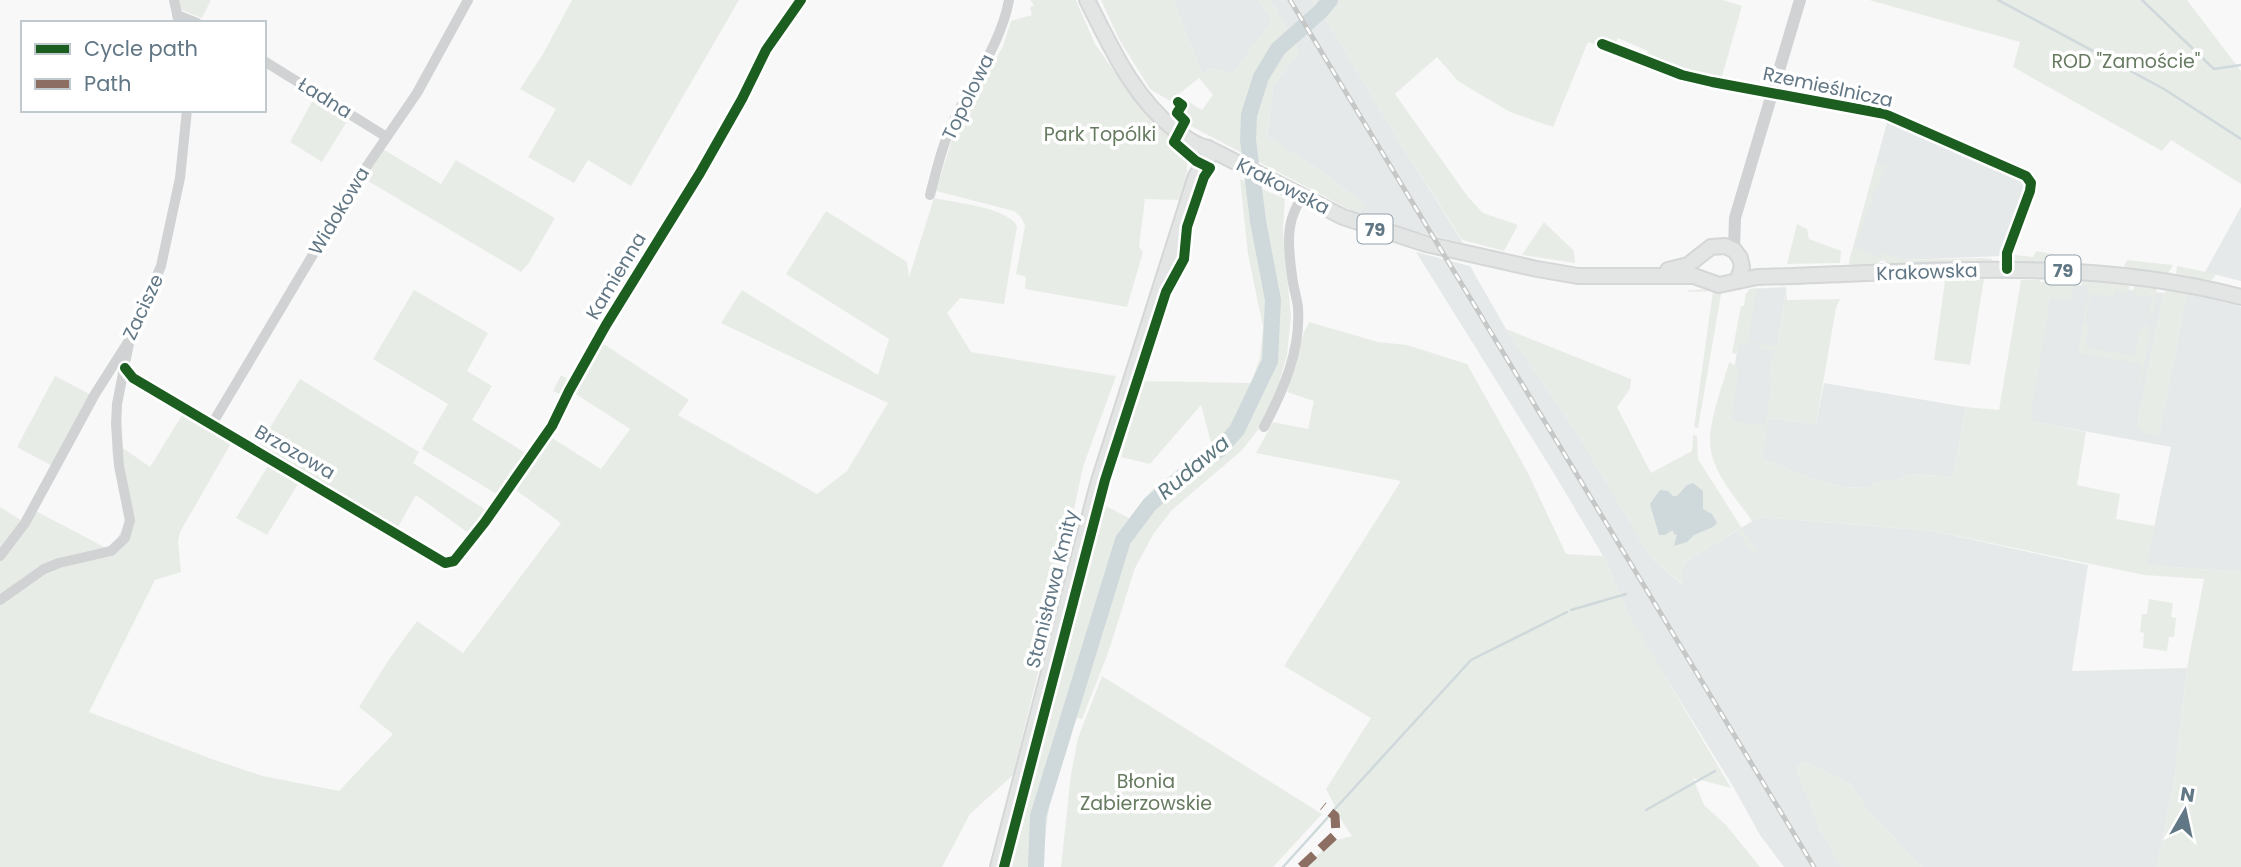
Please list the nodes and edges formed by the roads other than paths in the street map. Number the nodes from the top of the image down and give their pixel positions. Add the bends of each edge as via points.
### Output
1 (174, 0) edge
2 (468, 0) edge
3 (801, 0) edge
4 (1009, 0) edge
5 (1087, 0) edge
6 (1800, 0) edge
7 (178, 19) edge
8 (1602, 44) dead end
9 (266, 62) edge
10 (1772, 93) junction
11 (187, 112) edge
12 (385, 136) junction
13 (1208, 148) junction
14 (930, 195) dead end
15 (1301, 197) junction
16 (1735, 218) junction
17 (1715, 246) junction
18 (1737, 254) junction
19 (1699, 257) junction
20 (2007, 269) junction
21 (1646, 275) junction
22 (1779, 277) junction
23 (1702, 278) junction
24 (1735, 281) junction
25 (2241, 297) edge
26 (130, 339) junction
27 (125, 368) junction
28 (212, 424) junction
29 (1264, 427) dead end
30 (0, 556) edge
31 (450, 562) joint
32 (0, 600) edge
33 (998, 867) edge

1 - 7 street
2 - 12 street, Widokowa via 417,93
3 - 31 street, Kamienna via 766,50 552,426 485,522
4 - 14 street, Topolowa via 997,39 943,147
5 - 13 main road, Krakowska / 79 via 1123,69 1143,96 1203,139
6 - 10 street
8 - 10 street, Rzemieślnicza via 1682,75
9 - 12 street, Ładna
10 - 16 street
10 - 20 street, Rzemieślnicza via 1885,114 2026,176 2030,191 2007,253
11 - 26 street, Zacisze via 180,178 161,266
12 - 28 street, Widokowa
13 - 15 main road, Krakowska / 79
13 - 33 main road, Stanisława Kmity via 1196,161 1196,176 1098,484
15 - 21 main road, Krakowska / 79 via 1408,239 1516,265 1578,276
15 - 29 street via 1290,232 1298,309 1296,336 1291,365
16 - 17 street
16 - 18 street
17 - 18 main road
17 - 19 main road
18 - 22 main road, Krakowska via 1751,267
18 - 24 main road via 1742,267
19 - 21 main road, Krakowska via 1688,265
19 - 23 main road
20 - 22 main road, Krakowska / 79
20 - 25 main road, Krakowska / 79 via 2115,274
21 - 23 main road, Krakowska
22 - 24 main road, Krakowska
23 - 24 main road via 1719,285
26 - 27 street
26 - 30 street, Zacisze via 25,523
27 - 28 street, Brzozowa
27 - 32 street via 116,424 130,520 125,538 111,551 44,569
28 - 31 street, Brzozowa

